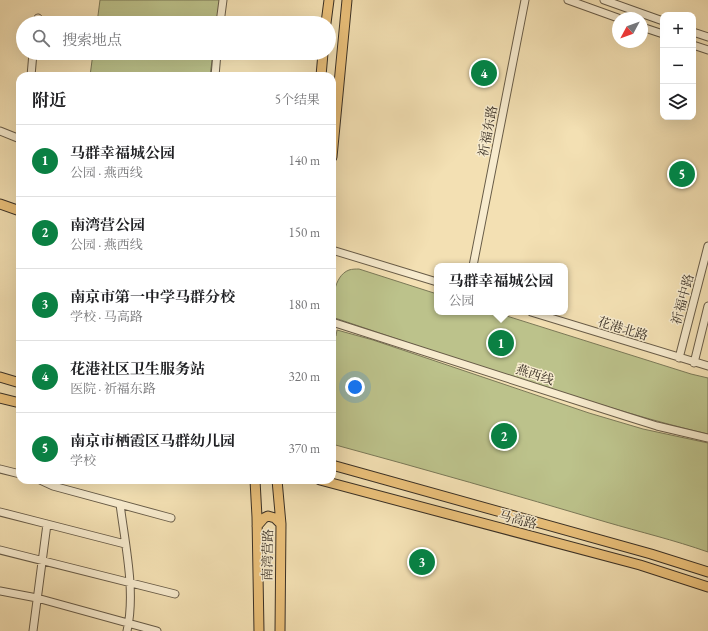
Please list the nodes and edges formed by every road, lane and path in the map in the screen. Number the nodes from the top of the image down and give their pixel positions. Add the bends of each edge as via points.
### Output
1 (223, 0) edge
2 (328, 0) edge
3 (347, 0) edge
4 (525, 0) edge
5 (568, 0) edge
6 (604, 0) edge
7 (221, 16) edge
8 (327, 16) edge
9 (612, 16) edge
10 (660, 20) edge
11 (648, 29) edge
12 (660, 33) edge
13 (696, 33) edge
14 (708, 37) edge
15 (696, 46) edge
16 (708, 50) edge
17 (32, 60) edge
18 (216, 60) edge
19 (322, 60) edge
20 (31, 72) edge
21 (215, 72) edge
22 (321, 72) edge
23 (336, 115) edge
24 (0, 131) edge
25 (16, 137) edge
26 (0, 204) edge
27 (16, 210) edge
28 (708, 246) edge
29 (336, 251) edge
30 (474, 263) edge
31 (434, 281) edge
32 (708, 306) edge
33 (541, 315) edge
34 (336, 323) edge
35 (679, 358) junction
36 (694, 363) junction
37 (708, 366) edge
38 (0, 377) edge
39 (16, 382) edge
40 (0, 398) edge
41 (16, 402) edge
42 (708, 438) edge
43 (336, 466) edge
44 (0, 469) edge
45 (16, 473) edge
46 (49, 484) edge
47 (255, 484) edge
48 (277, 484) edge
49 (335, 484) edge
50 (120, 504) junction
51 (0, 512) edge
52 (170, 518) dead end
53 (47, 524) junction
54 (280, 524) junction
55 (257, 526) junction
56 (125, 544) junction
57 (0, 550) edge
58 (42, 560) junction
59 (708, 572) edge
60 (130, 583) junction
61 (708, 587) edge
62 (0, 591) edge
63 (175, 594) dead end
64 (37, 598) junction
65 (128, 627) edge
66 (33, 631) edge
67 (157, 631) edge
68 (259, 631) edge
69 (280, 631) edge

1 - 7 street
2 - 8 main road
3 - 23 main road
4 - 30 street, 祈福东路
5 - 9 street
6 - 10 street
11 - 12 street
13 - 14 street
15 - 16 street
17 - 20 street
18 - 21 street
19 - 22 main road
24 - 25 street
26 - 27 main road
28 - 35 street, 祈福中路
29 - 31 street
32 - 36 street, 祈福中路
33 - 35 street, 花港北路
34 - 42 street, 燕西线 via 631,418
35 - 36 street, 花港北路
36 - 37 street, 花港北路
38 - 39 main road
40 - 41 main road
43 - 59 main road, 马高路 via 636,549
44 - 45 street
46 - 50 street
47 - 55 main road
48 - 54 main road, 南湾营路
49 - 61 main road, 马高路 via 640,565
50 - 52 street
50 - 56 street
51 - 53 street
53 - 56 street
53 - 58 street
54 - 55 main road via 275,518 268,516
54 - 69 main road, 南湾营路
55 - 68 main road
56 - 60 street
57 - 58 street
58 - 60 street
58 - 64 street
60 - 63 street
60 - 65 street
62 - 64 street
64 - 65 street
64 - 66 street
65 - 67 street

